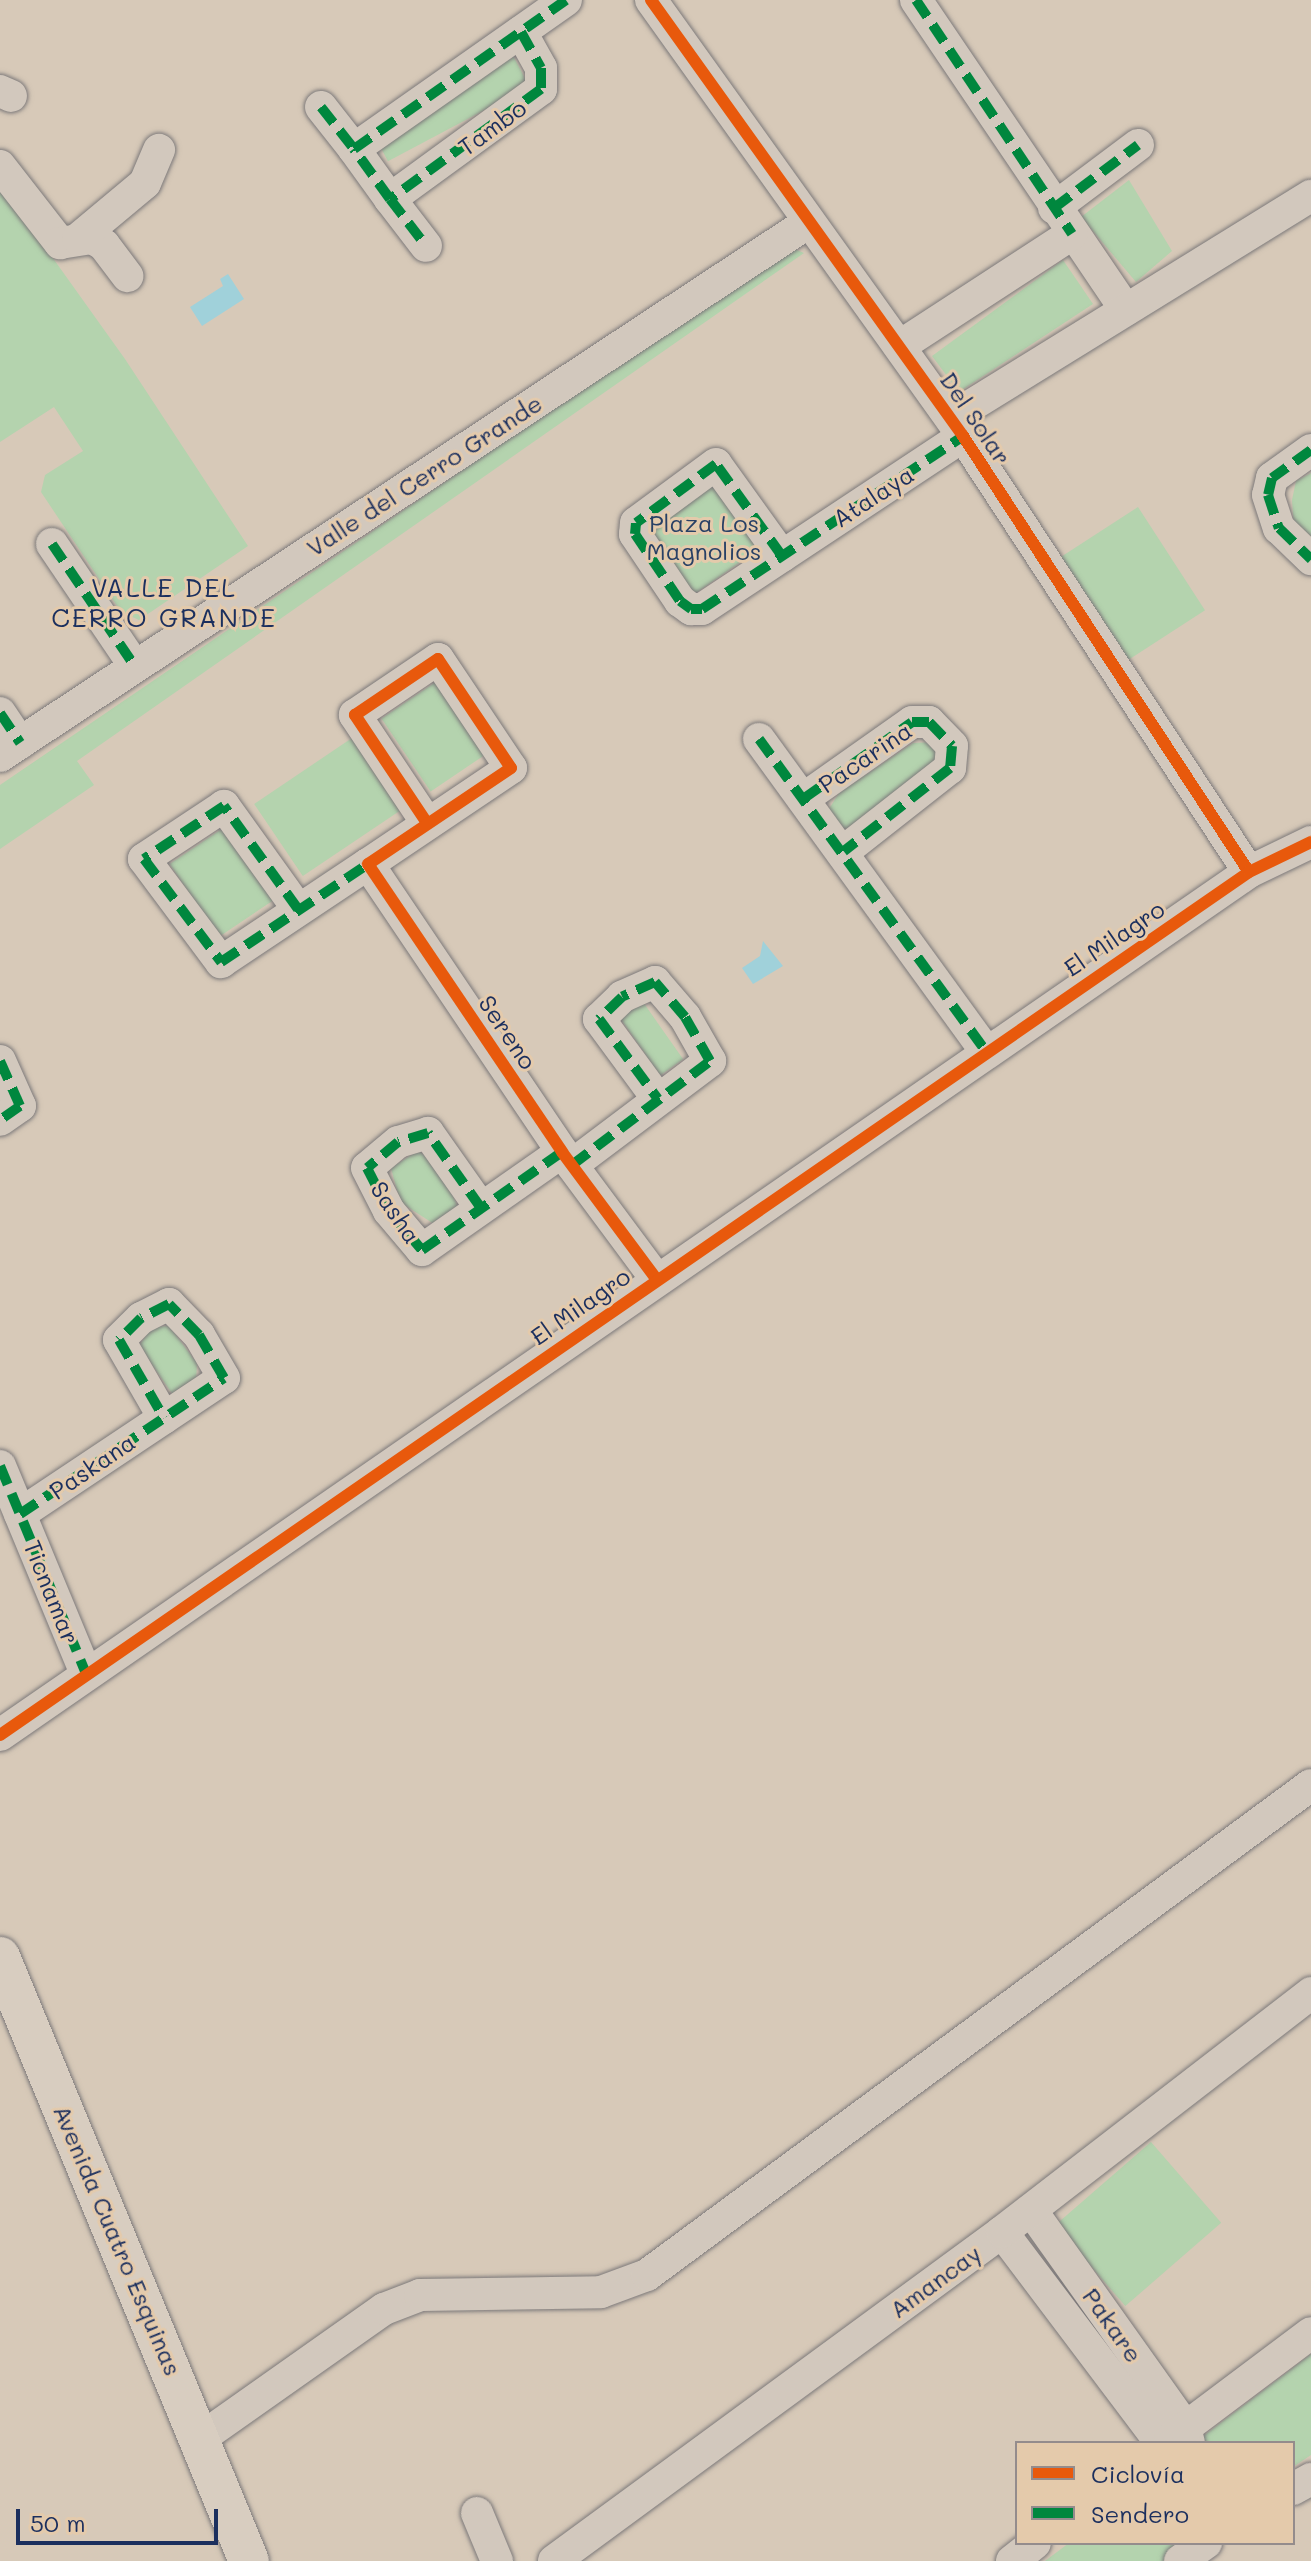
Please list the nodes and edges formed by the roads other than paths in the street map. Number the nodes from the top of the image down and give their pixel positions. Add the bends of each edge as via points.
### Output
1 (566, 0) edge
2 (651, 0) edge
3 (916, 0) edge
4 (521, 32) junction
5 (321, 107) dead end
6 (1138, 145) dead end
7 (354, 149) junction
8 (159, 150) dead end
9 (0, 166) edge
10 (1311, 196) edge
11 (390, 199) junction
12 (1063, 221) junction
13 (809, 222) junction
14 (78, 239) junction
15 (426, 246) dead end
16 (127, 276) dead end
17 (1126, 310) junction
18 (900, 346) junction
19 (957, 427) junction
20 (1311, 450) edge
21 (52, 544) dead end
22 (782, 556) junction
23 (1311, 559) edge
24 (134, 665) junction
25 (0, 713) edge
26 (759, 739) dead end
27 (10, 749) edge
28 (803, 799) junction
29 (427, 823) junction
30 (1311, 842) edge
31 (844, 851) junction
32 (368, 864) junction
33 (1249, 872) junction
34 (298, 909) junction
35 (986, 1051) junction
36 (0, 1061) edge
37 (658, 1099) dead end
38 (0, 1120) edge
39 (567, 1158) junction
40 (481, 1208) dead end
41 (657, 1280) junction
42 (164, 1418) dead end
43 (0, 1466) edge
44 (20, 1514) junction
45 (86, 1674) junction
46 (0, 1735) edge
47 (1311, 1785) edge
48 (0, 1957) edge
49 (1311, 1993) edge
50 (1031, 2210) junction
51 (1002, 2232) junction
52 (1311, 2333) edge
53 (201, 2438) junction
54 (1175, 2439) edge
55 (477, 2513) dead end
56 (235, 2522) junction
57 (1032, 2545) edge
58 (1203, 2545) edge
59 (249, 2561) edge
60 (264, 2561) edge
61 (497, 2561) edge
62 (554, 2561) edge
63 (1012, 2561) edge
64 (1180, 2561) edge

1 - 4 street
2 - 13 street, Del Solar
3 - 12 street
4 - 7 street
4 - 11 street, Tambo via 541,68 541,89
5 - 7 street
6 - 12 street
7 - 11 street
8 - 14 street via 145,183
9 - 14 street via 47,231 60,243
10 - 17 street, Atalaya
11 - 15 street
12 - 17 street
12 - 18 street
13 - 18 street, Del Solar
13 - 24 street, Valle del Cerro Grande
14 - 16 street via 104,245
17 - 19 street, Atalaya
18 - 19 street, Del Solar
19 - 22 street, Atalaya
19 - 33 street, Del Solar
20 - 23 street via 1272,478 1268,495 1279,528
21 - 24 street
22 - 22 street, Atalaya via 713,452 636,523 635,534 680,601 691,609 702,609
24 - 27 street, Valle del Cerro Grande
25 - 27 street
26 - 28 street, Pacarina
28 - 31 street, Pacarina
28 - 31 street, Pacarina via 912,722 929,722 952,746 950,768
29 - 29 street via 511,768 438,659 355,715
29 - 32 street
30 - 33 street, El Milagro
31 - 35 street, Pacarina
32 - 34 street
32 - 39 street, Sereno
33 - 35 street, El Milagro
34 - 34 street via 224,806 144,859 221,962
35 - 41 street, El Milagro
36 - 38 street via 20,1106
37 - 39 street
39 - 40 street
39 - 41 street, Sereno
41 - 45 street, El Milagro
42 - 44 street, Paskana
43 - 44 street, Ticnamar
44 - 45 street, Ticnamar
45 - 46 street, El Milagro
47 - 53 street via 647,2275 601,2292 420,2295 384,2309
48 - 53 main road, Avenida Cuatro Esquinas
49 - 50 street, Amancay
50 - 51 street, Amancay
50 - 54 street, Pakare
51 - 54 street, Pakare
51 - 62 street, Amancay
52 - 54 street
53 - 56 main road, Avenida Cuatro Esquinas
55 - 61 street
56 - 59 main road, Avenida Cuatro Esquinas
56 - 60 main road, Avenida Cuatro Esquinas
57 - 63 street
58 - 64 street

